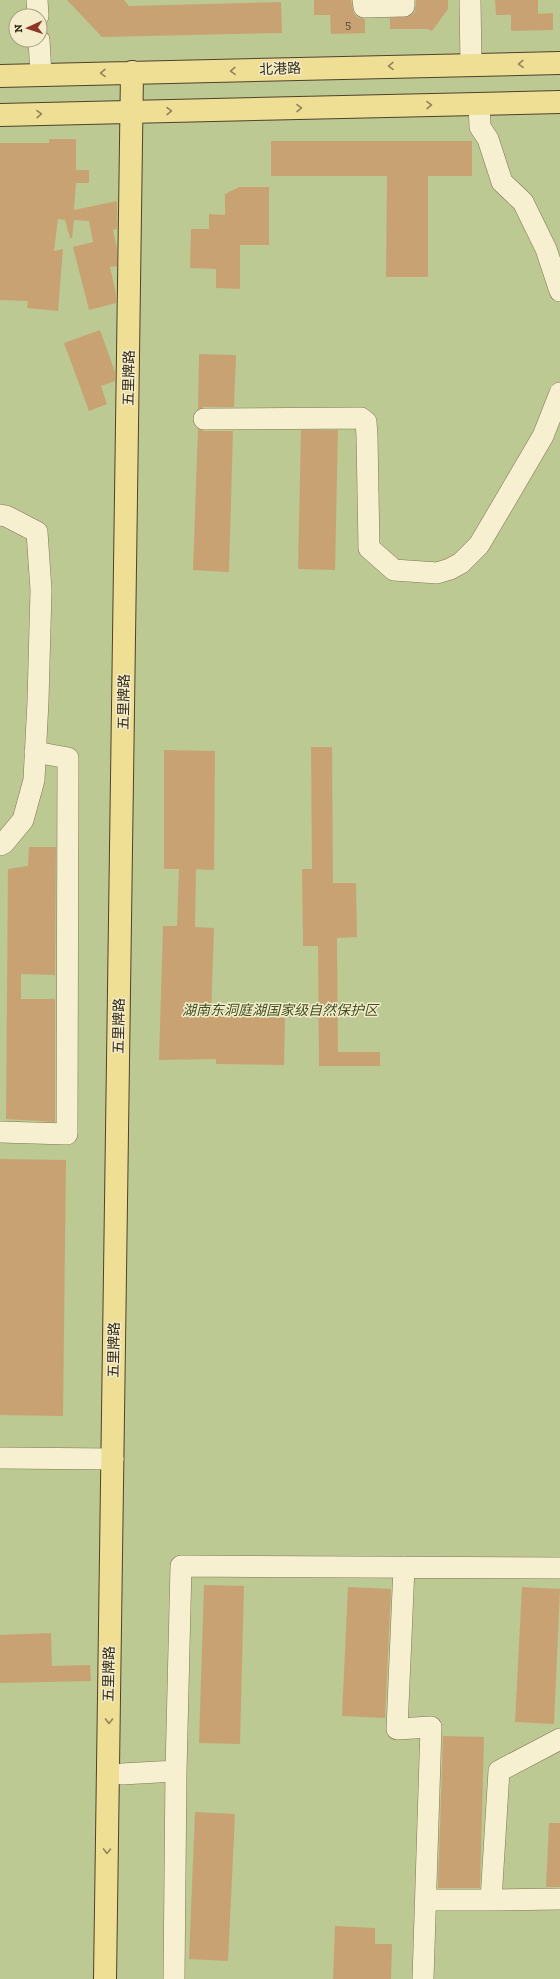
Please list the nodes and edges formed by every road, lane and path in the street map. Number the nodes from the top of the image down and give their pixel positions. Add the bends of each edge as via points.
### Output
1 (363, 0) edge
2 (404, 0) edge
3 (470, 0) edge
4 (39, 48) edge
5 (560, 63) edge
6 (471, 65) junction
7 (139, 73) junction
8 (41, 75) junction
9 (0, 76) edge
10 (560, 102) edge
11 (479, 104) junction
12 (139, 112) junction
13 (0, 115) edge
14 (560, 291) edge
15 (560, 393) edge
16 (204, 419) dead end
17 (0, 515) edge
18 (35, 752) junction
19 (0, 845) edge
20 (0, 1132) edge
21 (0, 1458) edge
22 (113, 1459) junction
23 (404, 1567) junction
24 (560, 1568) edge
25 (560, 1739) edge
26 (176, 1771) junction
27 (122, 1774) junction
28 (560, 1899) edge
29 (426, 1900) junction
30 (491, 1900) junction
31 (105, 1979) edge
32 (119, 1979) edge
33 (174, 1979) edge
34 (423, 1979) edge

1 - 2 street via 364,7 404,6
3 - 6 street
4 - 8 street
5 -> 6 main road, 北港路
6 -> 7 main road, 北港路
7 -> 8 main road, 北港路
7 - 12 main road, 五里牌路
8 - 9 main road, 北港路
10 - 11 main road
12 -> 11 main road
11 - 14 street via 480,127 488,139 502,182 523,202 546,249
13 -> 12 main road
12 - 22 main road, 五里牌路
12 - 27 main road, 五里牌路
15 - 16 street via 543,436 479,545 461,563 437,573 394,570 370,548 367,436 366,422 361,418
17 - 18 street via 37,532 41,590
18 - 19 street via 34,780 23,820
18 - 20 street via 68,758 67,1134
21 - 22 street
22 -> 31 main road, 五里牌路
23 - 24 street
23 - 26 street via 181,1566
23 - 29 street via 397,1729 431,1727
25 - 30 street via 499,1771
26 - 27 street
26 - 33 street
27 - 32 main road, 五里牌路
28 - 30 street
29 - 30 street
29 - 34 street

